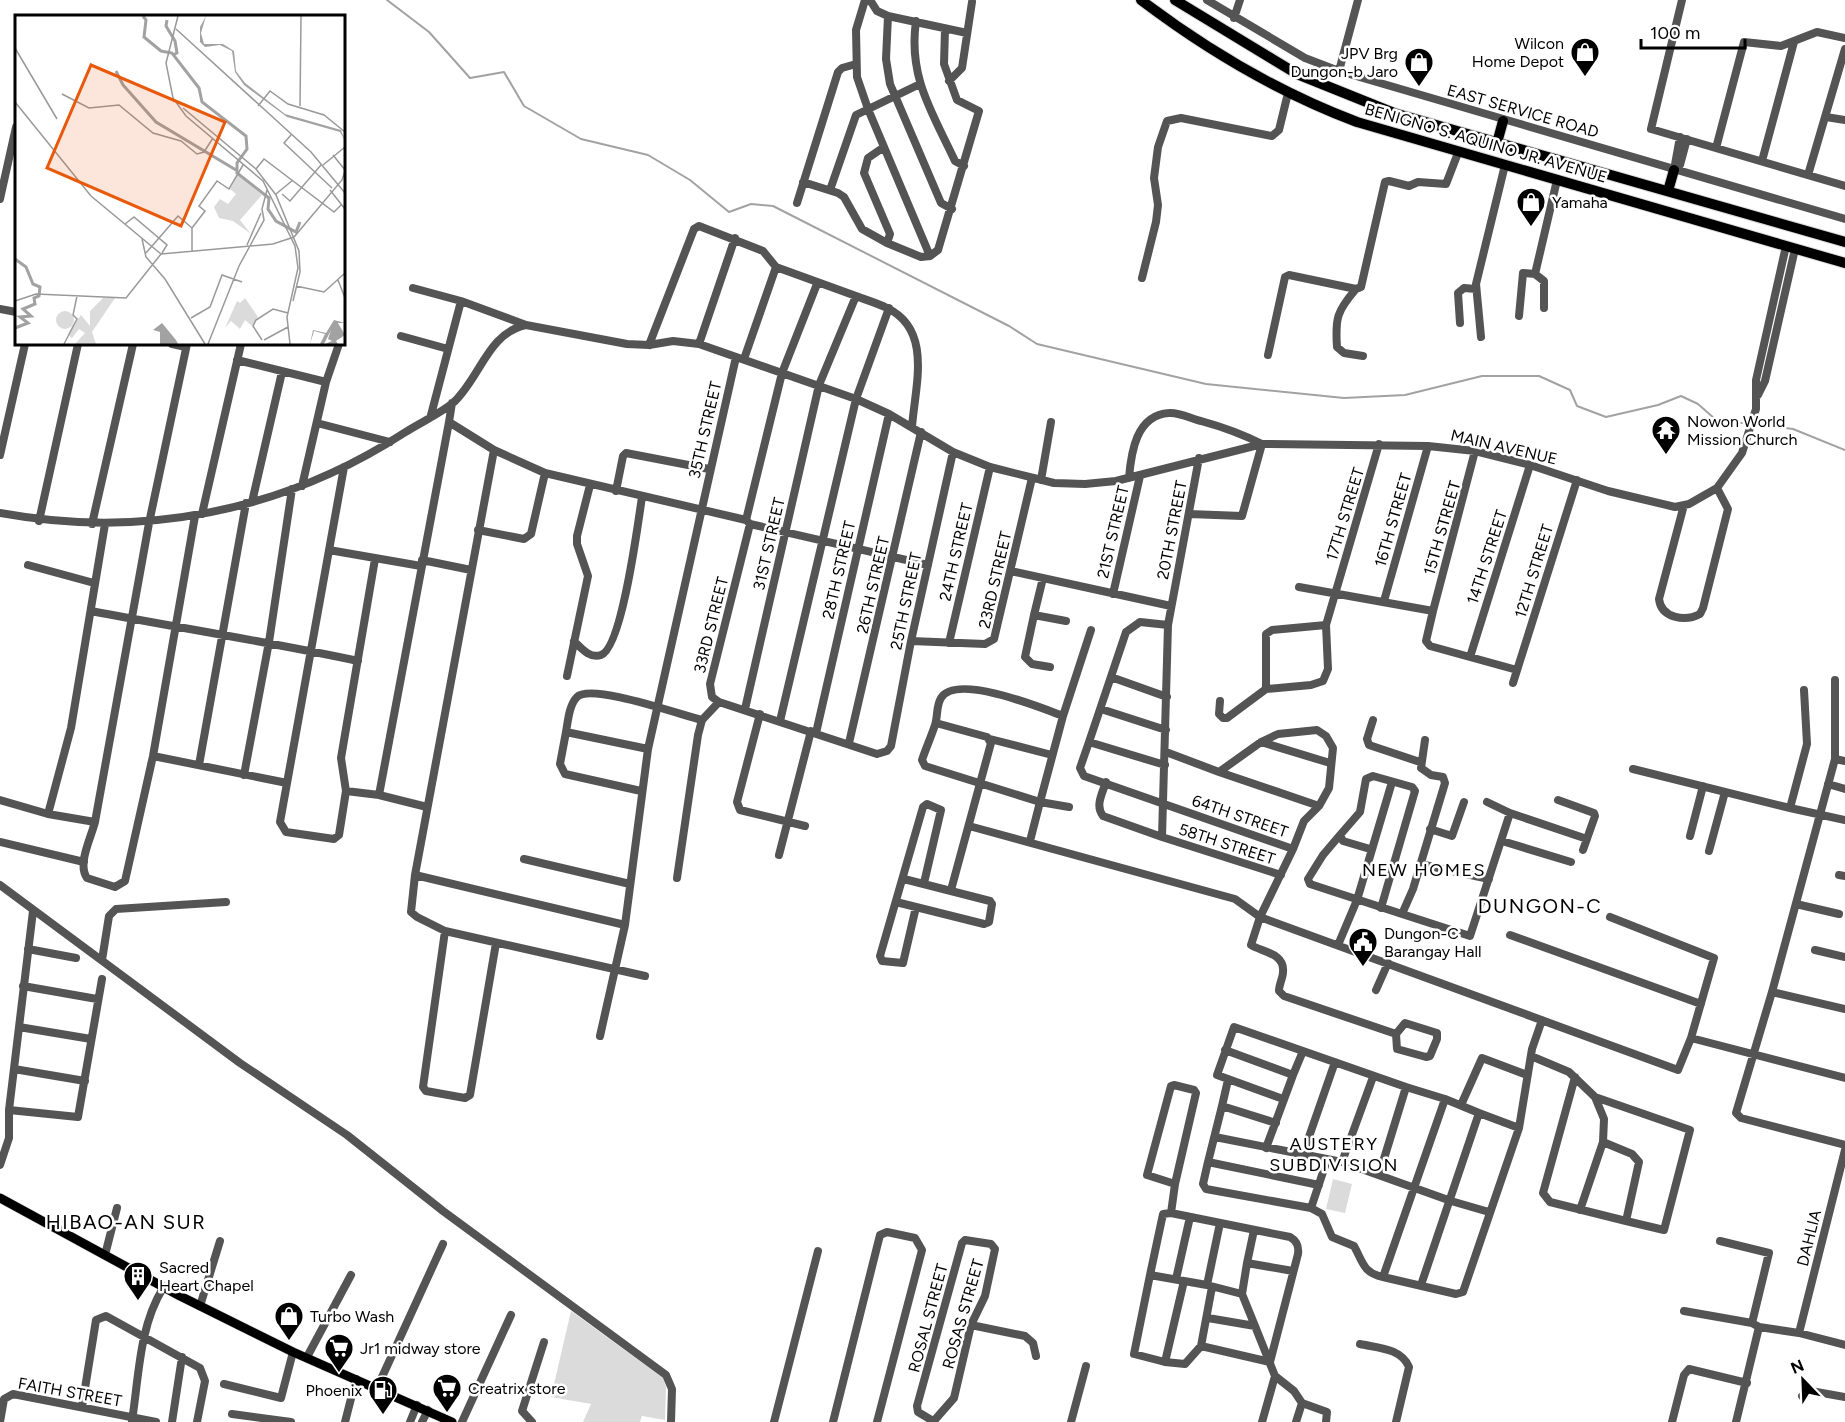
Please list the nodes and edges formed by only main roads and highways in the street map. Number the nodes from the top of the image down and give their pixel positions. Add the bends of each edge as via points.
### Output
1 (1142, 0) edge
2 (1175, 0) edge
3 (1198, 15) junction
4 (1185, 32) junction
5 (1503, 121) road end
6 (1440, 127) junction
7 (1497, 143) junction
8 (1433, 145) junction
9 (1674, 170) road end
10 (1668, 191) junction
11 (1723, 207) junction
12 (1717, 226) junction
13 (1845, 242) edge
14 (1845, 263) edge
15 (0, 1198) edge
16 (452, 1422) edge

1 - 4 highway, BENIGNO S. AQUINO JR. AVENUE
2 - 3 highway, BENIGNO S. AQUINO JR. AVENUE
3 - 4 highway
3 - 6 highway, BENIGNO S. AQUINO JR. AVENUE via 1297,74
4 - 8 highway, BENIGNO S. AQUINO JR. AVENUE via 1288,93 1357,122
5 - 7 highway
6 - 7 highway, BENIGNO S. AQUINO JR. AVENUE
6 - 8 highway
7 - 10 highway, BENIGNO S. AQUINO JR. AVENUE
8 - 12 highway, BENIGNO S. AQUINO JR. AVENUE
9 - 10 highway
10 - 11 highway, BENIGNO S. AQUINO JR. AVENUE
11 - 12 highway
11 - 13 highway, BENIGNO S. AQUINO JR. AVENUE
12 - 14 highway, BENIGNO S. AQUINO JR. AVENUE
15 - 16 main road via 163,1288 293,1352

